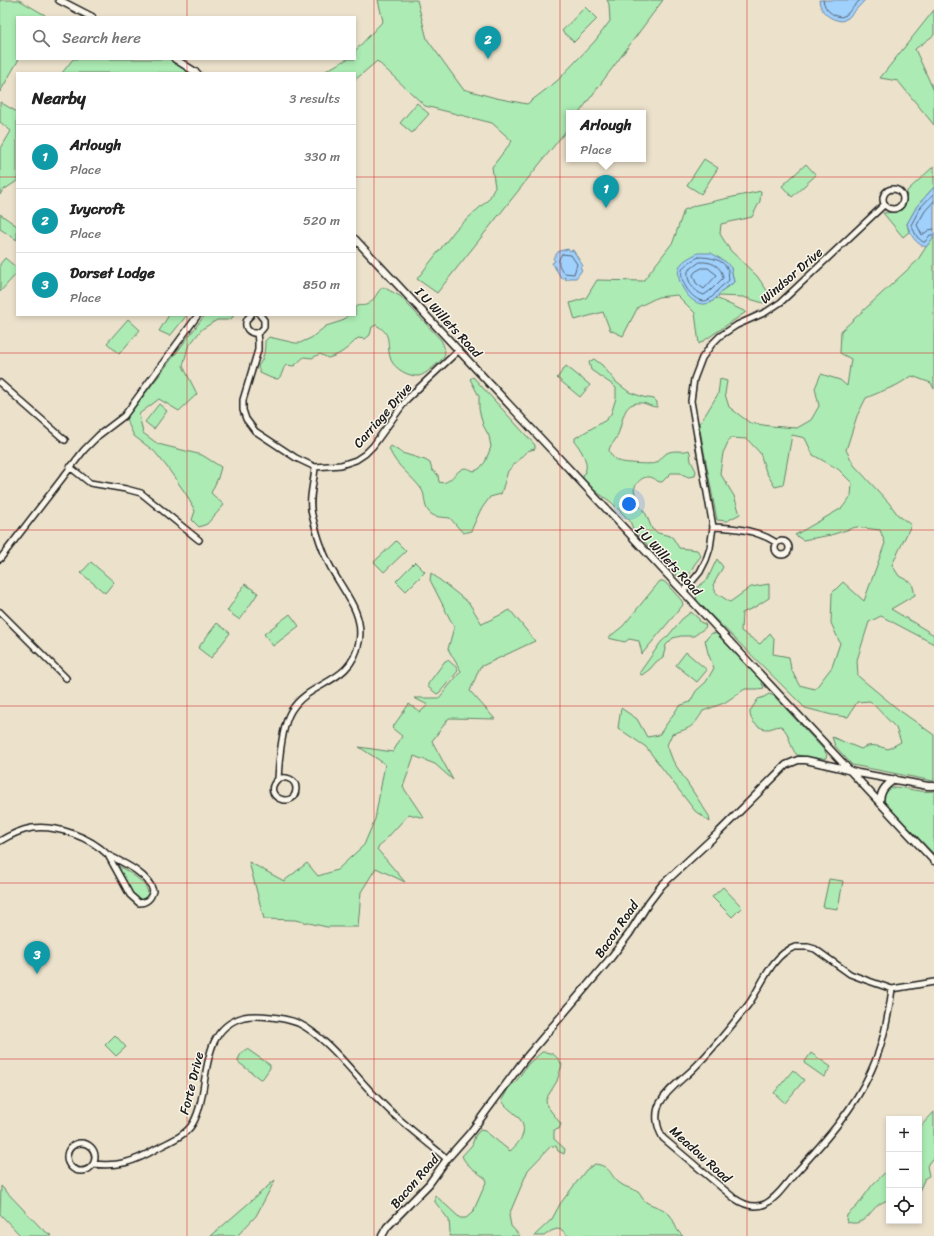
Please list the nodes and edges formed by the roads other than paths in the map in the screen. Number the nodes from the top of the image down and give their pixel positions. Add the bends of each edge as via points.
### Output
1 (59, 0) edge
2 (90, 16) edge
3 (178, 60) edge
4 (196, 72) edge
5 (885, 204) dead end
6 (356, 240) edge
7 (197, 316) edge
8 (250, 316) edge
9 (261, 316) edge
10 (257, 333) junction
11 (460, 350) junction
12 (0, 383) edge
13 (65, 440) dead end
14 (70, 467) junction
15 (315, 467) junction
16 (713, 527) junction
17 (200, 540) dead end
18 (777, 543) dead end
19 (0, 558) edge
20 (684, 591) junction
21 (0, 612) edge
22 (66, 678) dead end
23 (848, 770) junction
24 (278, 779) junction
25 (894, 779) junction
26 (934, 786) edge
27 (880, 803) junction
28 (0, 841) edge
29 (108, 855) junction
30 (934, 861) edge
31 (934, 982) edge
32 (892, 989) junction
33 (447, 1159) junction
34 (93, 1164) junction
35 (382, 1236) edge

1 - 2 street
3 - 4 street
5 - 16 street, Windsor Drive via 781,302 728,330 712,344 702,358 694,378 691,402
6 - 11 street, I U Willets Road
7 - 14 street via 124,416 94,440
8 - 10 street via 246,320 246,328
9 - 10 street, Carriage Drive via 265,325 263,330
10 - 15 street, Carriage Drive via 258,350 243,400 246,419 255,431 296,458
11 - 15 street, Carriage Drive via 407,399 365,454 341,465
11 - 20 street, I U Willets Road
12 - 13 street
14 - 17 street via 90,483 141,493
14 - 19 street
15 - 24 street via 311,499 312,517 329,564 356,612 360,625 360,640 355,656 346,669 303,698 291,710 284,729
16 - 18 street via 749,530
16 - 20 street, Windsor Drive via 706,560 700,572
20 - 23 street, I U Willets Road
21 - 22 street
23 - 25 street, Bacon Road
23 - 27 street, I U Willets Road
23 - 33 street, Bacon Road via 798,760 767,783 693,858 662,885 609,960 524,1060
24 - 24 street via 273,788 277,798 283,800 293,797 296,790 294,783 289,778
25 - 26 street, Bacon Road
25 - 27 street via 883,789
27 - 30 street, I U Willets Road
28 - 29 street via 32,828 52,829 76,836 97,846
29 - 29 street via 130,895 139,903 149,900 153,891 148,881 131,867
31 - 32 street, Meadow Road
32 - 32 street, Meadow Road via 850,974 815,949 795,947 782,953 753,998 720,1040 660,1103 657,1122 663,1138 740,1203 755,1206 773,1199 820,1146 872,1071 884,1038
33 - 34 street, Forte Drive via 381,1102 319,1036 296,1022 257,1016 232,1022 214,1040 196,1117 188,1129 146,1155 129,1162 108,1166
33 - 35 street, Bacon Road via 429,1184 387,1227
34 - 34 street, Forte Drive via 94,1152 89,1145 81,1143 70,1148 67,1156 73,1168 82,1171

